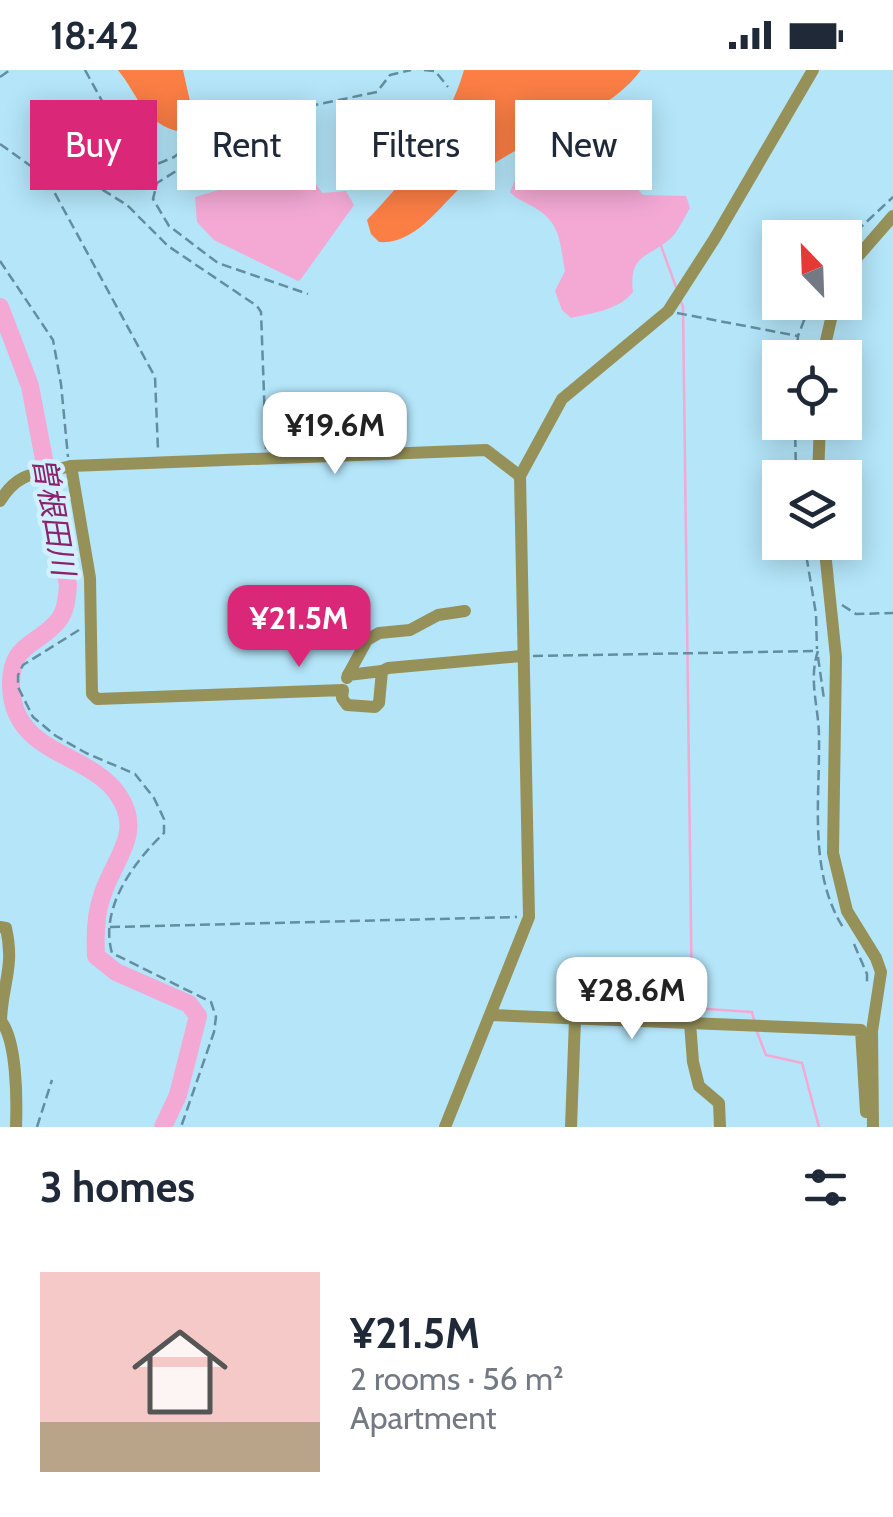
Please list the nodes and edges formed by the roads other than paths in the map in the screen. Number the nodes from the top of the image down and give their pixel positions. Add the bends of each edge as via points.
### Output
1 (812, 70) edge
2 (893, 216) edge
3 (862, 253) edge
4 (68, 467) junction
5 (520, 476) junction
6 (0, 501) edge
7 (826, 560) edge
8 (465, 612) dead end
9 (522, 656) junction
10 (382, 671) junction
11 (348, 674) junction
12 (342, 690) junction
13 (0, 927) edge
14 (491, 1015) junction
15 (575, 1019) junction
16 (690, 1023) junction
17 (7, 1086) edge
18 (16, 1127) edge
19 (445, 1127) edge
20 (571, 1127) edge
21 (720, 1127) edge
22 (873, 1127) edge

1 - 5 street via 671,306 562,399
2 - 3 street
4 - 5 street via 486,450
4 - 6 street via 11,484
4 - 12 street via 90,578 92,694 98,699
5 - 9 street
7 - 22 street via 836,656 833,853 847,911 881,972 872,1030
8 - 11 street via 378,634 367,640
9 - 10 street
9 - 14 street via 529,917
10 - 11 street
10 - 12 street via 375,706 346,705
11 - 12 street
13 - 17 street via 10,946 1,1021 14,1050
14 - 15 street
14 - 19 street
15 - 16 street
15 - 20 street
16 - 21 street via 699,1086 719,1104
16 - 22 street via 861,1030 866,1113
17 - 18 street

